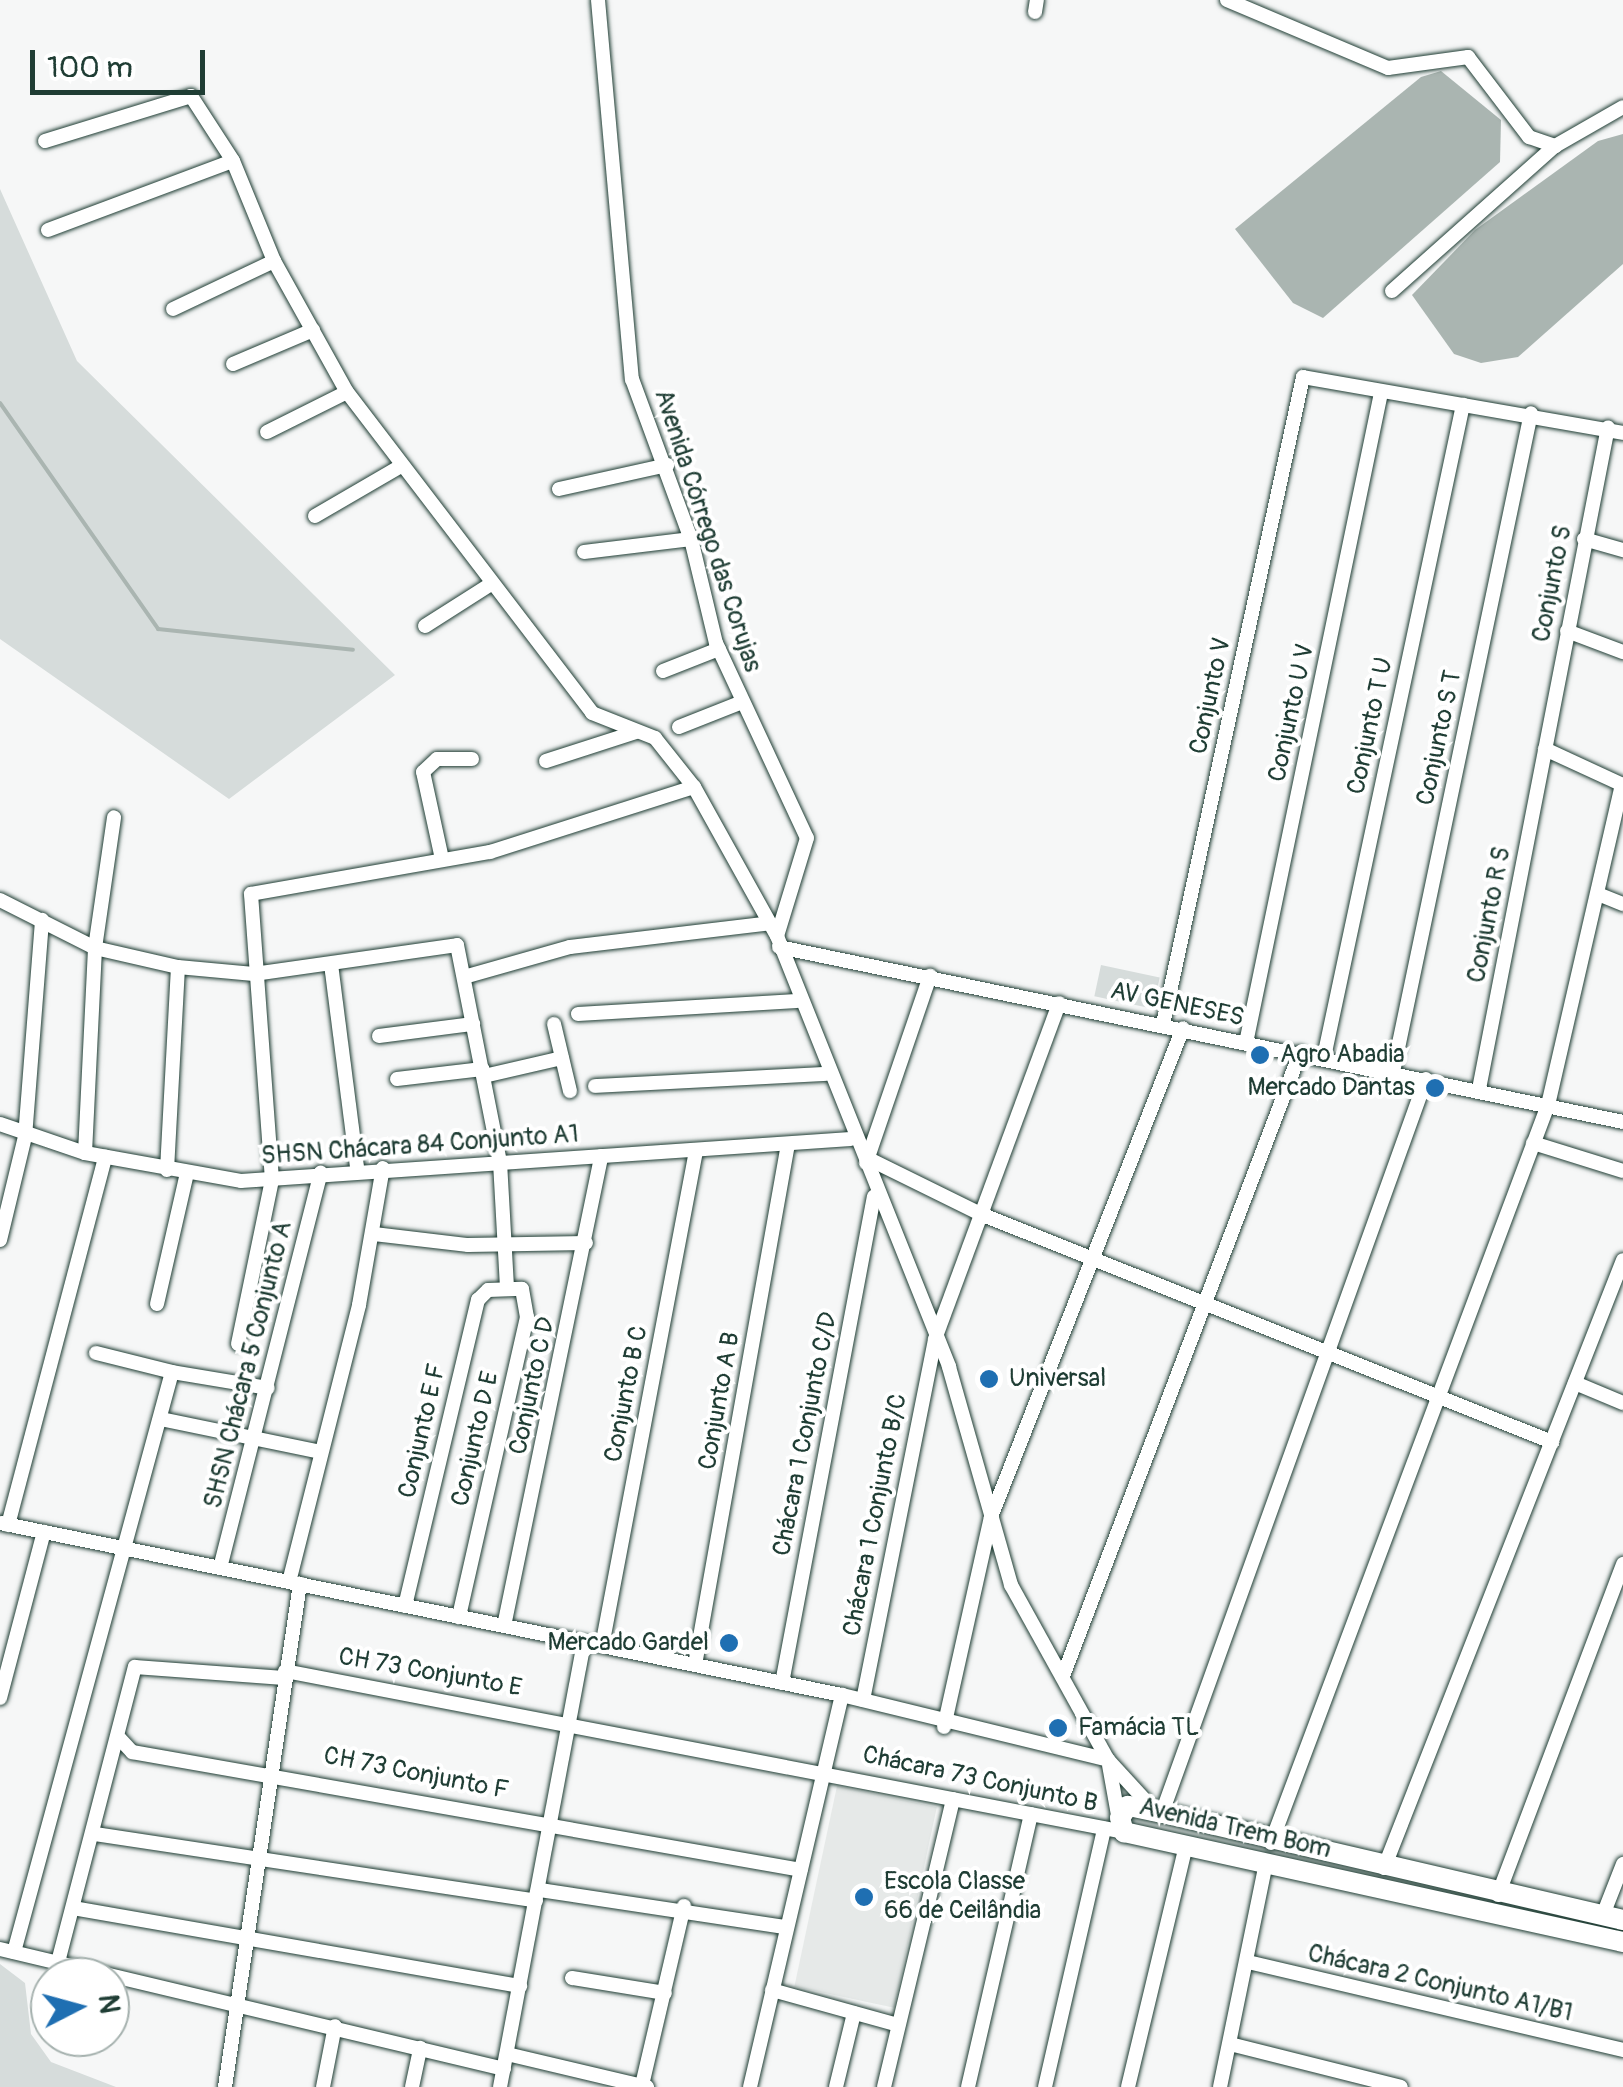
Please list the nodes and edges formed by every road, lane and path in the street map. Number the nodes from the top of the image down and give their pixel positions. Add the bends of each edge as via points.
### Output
1 (598, 0) edge
2 (1227, 0) edge
3 (1623, 107) edge
4 (45, 140) dead end
5 (1555, 146) junction
6 (233, 162) junction
7 (48, 230) dead end
8 (274, 262) junction
9 (1392, 291) dead end
10 (173, 309) dead end
11 (313, 330) junction
12 (233, 364) dead end
13 (347, 392) junction
14 (1381, 393) junction
15 (1462, 404) junction
16 (1531, 413) junction
17 (1608, 428) junction
18 (267, 432) dead end
19 (1623, 433) edge
20 (667, 465) junction
21 (401, 466) junction
22 (559, 488) dead end
23 (315, 516) dead end
24 (691, 539) junction
25 (1584, 539) junction
26 (1623, 550) edge
27 (584, 552) dead end
28 (491, 584) junction
29 (425, 626) dead end
30 (1568, 631) junction
31 (718, 649) junction
32 (1623, 652) edge
33 (663, 670) dead end
34 (742, 702) junction
35 (679, 727) dead end
36 (641, 730) junction
37 (1545, 750) junction
38 (472, 759) dead end
39 (546, 760) dead end
40 (1622, 784) edge
41 (694, 787) junction
42 (114, 817) dead end
43 (442, 860) junction
44 (1598, 894) junction
45 (0, 900) edge
46 (1623, 904) edge
47 (42, 920) junction
48 (776, 935) junction
49 (96, 948) junction
50 (331, 964) junction
51 (178, 967) junction
52 (254, 974) junction
53 (930, 976) junction
54 (464, 977) junction
55 (797, 1001) junction
56 (1059, 1003) junction
57 (578, 1014) dead end
58 (473, 1024) junction
59 (554, 1024) dead end
60 (1164, 1024) junction
61 (1183, 1028) junction
62 (379, 1036) dead end
63 (1246, 1043) junction
64 (1300, 1053) junction
65 (1324, 1057) junction
66 (562, 1058) junction
67 (483, 1072) junction
68 (1393, 1072) junction
69 (826, 1074) junction
70 (1426, 1078) junction
71 (397, 1079) dead end
72 (595, 1086) dead end
73 (1478, 1089) junction
74 (570, 1091) dead end
75 (1548, 1105) junction
76 (1623, 1122) edge
77 (0, 1124) edge
78 (25, 1137) junction
79 (851, 1139) junction
80 (788, 1144) junction
81 (1533, 1144) junction
82 (696, 1151) junction
83 (85, 1153) junction
84 (602, 1156) junction
85 (105, 1157) junction
86 (500, 1162) junction
87 (866, 1162) junction
88 (356, 1168) junction
89 (383, 1168) junction
90 (168, 1170) junction
91 (1623, 1171) edge
92 (187, 1173) junction
93 (321, 1173) junction
94 (272, 1180) junction
95 (874, 1194) junction
96 (983, 1215) junction
97 (374, 1234) junction
98 (0, 1240) edge
99 (586, 1243) junction
100 (505, 1244) junction
101 (1098, 1260) junction
102 (1623, 1260) edge
103 (507, 1287) junction
104 (1607, 1301) junction
105 (157, 1304) dead end
106 (1211, 1305) junction
107 (1623, 1308) edge
108 (934, 1339) junction
109 (238, 1344) dead end
110 (1325, 1350) junction
111 (96, 1353) dead end
112 (172, 1372) junction
113 (1575, 1382) junction
114 (268, 1388) junction
115 (1434, 1395) junction
116 (1623, 1403) edge
117 (161, 1420) junction
118 (255, 1439) junction
119 (1552, 1442) junction
120 (321, 1452) junction
121 (991, 1516) junction
122 (4, 1524) edge
123 (44, 1532) junction
124 (128, 1549) junction
125 (1623, 1564) edge
126 (220, 1568) junction
127 (294, 1583) junction
128 (404, 1606) junction
129 (459, 1617) junction
130 (504, 1626) junction
131 (584, 1642) junction
132 (602, 1646) junction
133 (695, 1665) junction
134 (285, 1675) junction
135 (1064, 1676) junction
136 (782, 1682) junction
137 (842, 1695) junction
138 (0, 1698) edge
139 (863, 1700) junction
140 (566, 1720) junction
141 (944, 1726) junction
142 (120, 1739) junction
143 (1108, 1760) junction
144 (273, 1770) junction
145 (827, 1770) junction
146 (953, 1799) junction
147 (1159, 1813) junction
148 (1031, 1814) junction
149 (552, 1822) junction
150 (1116, 1829) junction
151 (96, 1834) junction
152 (1186, 1845) junction
153 (1268, 1853) junction
154 (260, 1854) junction
155 (1623, 1864) edge
156 (1384, 1868) junction
157 (801, 1870) junction
158 (1498, 1895) junction
159 (538, 1896) junction
160 (684, 1906) junction
161 (73, 1908) junction
162 (1613, 1918) edge
163 (786, 1927) junction
164 (247, 1938) junction
165 (1623, 1942) edge
166 (7, 1951) edge
167 (35, 1957) edge
168 (59, 1957) edge
169 (1248, 1962) junction
170 (130, 1978) edge
171 (572, 1978) dead end
172 (520, 1986) junction
173 (772, 1990) junction
174 (665, 1993) junction
175 (238, 2002) junction
176 (854, 2013) junction
177 (898, 2025) junction
178 (335, 2026) junction
179 (1230, 2044) junction
180 (420, 2048) junction
181 (1623, 2050) edge
182 (506, 2062) junction
183 (645, 2086) edge
184 (225, 2087) edge
185 (323, 2087) edge
186 (412, 2087) edge
187 (500, 2087) edge
188 (750, 2087) edge
189 (836, 2087) edge
190 (884, 2087) edge
191 (968, 2087) edge
192 (1044, 2087) edge
193 (1128, 2087) edge
194 (1220, 2087) edge
195 (1401, 2087) edge

1 - 20 street, Avenida Córrego das Corujas via 626,243 627,358
2 - 5 street via 1388,68 1468,58 1529,137
3 - 5 street
4 - 6 street via 191,96
5 - 9 street
6 - 7 street
6 - 8 street
8 - 10 street
8 - 11 street
11 - 12 street
11 - 13 street
13 - 18 street
13 - 21 street
14 - 15 street
14 - 60 street, Conjunto V via 1303,377
14 - 63 street, Conjunto U V
15 - 16 street
15 - 65 street, Conjunto T U
16 - 17 street
16 - 68 street, Conjunto S T
17 - 19 street
17 - 25 street, Conjunto S
20 - 22 street
20 - 24 street, Avenida Córrego das Corujas
21 - 23 street
21 - 28 street
24 - 27 street
24 - 31 street, Avenida Córrego das Corujas
25 - 26 street
25 - 30 street, Conjunto S
28 - 29 street
28 - 36 street via 592,713
30 - 32 street
30 - 37 street, Conjunto S
31 - 33 street
31 - 34 street, Avenida Córrego das Corujas
34 - 35 street
34 - 48 street, Avenida Córrego das Corujas via 807,838
36 - 39 street
36 - 41 street
37 - 40 street
37 - 73 street, Conjunto R S
38 - 43 street via 437,760 423,772
40 - 44 street
41 - 43 street via 556,835
41 - 48 street
42 - 49 street
43 - 52 street via 250,894
44 - 46 street
44 - 75 street
45 - 47 street
47 - 49 street
47 - 78 street
48 - 53 street, AV GENESES
48 - 54 street, AV GENESES via 570,947
48 - 55 street
49 - 51 street
49 - 83 street
50 - 52 street
50 - 54 street via 457,945
50 - 88 street
51 - 52 street
51 - 90 street
52 - 94 street
53 - 56 street, AV GENESES
53 - 87 street
54 - 58 street
55 - 57 street
55 - 69 street
56 - 60 street, AV GENESES
56 - 96 street, Chácara 1 Conjunto B/C
58 - 62 street
58 - 67 street
59 - 66 street
60 - 61 street, AV GENESES
61 - 63 street, AV GENESES
61 - 101 street
63 - 64 street, AV GENESES
64 - 65 street, AV GENESES
64 - 106 street
65 - 68 street, AV GENESES
66 - 67 street
66 - 74 street
67 - 71 street
67 - 86 street
68 - 70 street, AV GENESES
69 - 72 street
69 - 79 street
70 - 73 street, AV GENESES
70 - 110 street
73 - 75 street, AV GENESES
75 - 76 street, AV GENESES
75 - 81 street
77 - 78 street, SHSN Chácara 84 Conjunto A1
78 - 83 street, SHSN Chácara 84 Conjunto A1
78 - 98 street
79 - 80 street, SHSN Chácara 84 Conjunto A1
79 - 87 street
80 - 82 street, SHSN Chácara 84 Conjunto A1
80 - 133 street, Conjunto A B
81 - 91 street
81 - 115 street
82 - 84 street, SHSN Chácara 84 Conjunto A1
82 - 132 street, Conjunto B C
83 - 85 street, SHSN Chácara 84 Conjunto A1
84 - 86 street, SHSN Chácara 84 Conjunto A1
84 - 99 street, Conjunto C D
85 - 90 street, SHSN Chácara 84 Conjunto A1
85 - 122 street
86 - 89 street, SHSN Chácara 84 Conjunto A1
86 - 100 street
87 - 95 street
87 - 96 street
88 - 89 street, SHSN Chácara 84 Conjunto A1
88 - 93 street, SHSN Chácara 84 Conjunto A1
89 - 97 street
90 - 92 street, SHSN Chácara 84 Conjunto A1
92 - 94 street, SHSN Chácara 84 Conjunto A1
92 - 105 street
93 - 94 street, SHSN Chácara 84 Conjunto A1
93 - 114 street, SHSN Chácara 5 Conjunto A
94 - 109 street
95 - 108 street
95 - 136 street, Chácara 1 Conjunto C/D
96 - 101 street
96 - 108 street, Chácara 1 Conjunto B/C
97 - 100 street
97 - 120 street
99 - 100 street
99 - 130 street, Conjunto C D
100 - 103 street
101 - 106 street
101 - 121 street
102 - 104 street
103 - 128 street, Conjunto E F via 482,1294 476,1307
103 - 129 street, Conjunto D E via 530,1303
104 - 107 street
104 - 113 street
106 - 110 street
106 - 135 street
108 - 121 street
108 - 139 street, Chácara 1 Conjunto B/C
110 - 115 street
110 - 147 street
111 - 112 street
112 - 114 street
112 - 117 street
113 - 116 street
113 - 119 street
114 - 118 street, SHSN Chácara 5 Conjunto A
115 - 119 street
115 - 153 street
117 - 118 street
117 - 124 street
118 - 120 street
118 - 126 street, SHSN Chácara 5 Conjunto A
119 - 156 street
120 - 127 street
121 - 135 street via 1011,1584
121 - 141 street
122 - 123 street
123 - 124 street
123 - 138 street
124 - 126 street
124 - 166 street
125 - 158 street
126 - 127 street
127 - 128 street
127 - 134 street
128 - 129 street
129 - 130 street
130 - 131 street
131 - 132 street
131 - 140 street
132 - 133 street
133 - 136 street
134 - 140 street, CH 73 Conjunto E
134 - 142 street, CH 73 Conjunto E via 139,1664
134 - 144 street
135 - 143 street
136 - 137 street
137 - 139 street
137 - 145 street
139 - 141 street
140 - 145 street, CH 73 Conjunto E
140 - 149 street
141 - 143 street
142 - 144 street, CH 73 Conjunto F via 132,1752
142 - 151 street
143 - 147 street
143 - 150 street
144 - 149 street, CH 73 Conjunto F
144 - 154 street
145 - 146 street, Chácara 73 Conjunto B
145 - 157 street
146 - 148 street, Chácara 73 Conjunto B
146 - 177 street
147 - 150 street, Avenida Trem Bom via 1128,1806
147 - 153 street, Avenida Trem Bom
148 - 150 street, Chácara 73 Conjunto B
148 - 191 street
149 - 157 street, CH 73 Conjunto F
149 - 159 street
150 - 152 street, Avenida Trem Bom
150 - 192 street
151 - 154 street
151 - 161 street
152 - 153 street, Avenida Trem Bom
152 - 193 street
153 - 156 street, Avenida Trem Bom
153 - 165 street, Avenida Trem Bom
153 - 169 street
154 - 159 street
154 - 164 street
155 - 162 street
156 - 158 street, Avenida Trem Bom
157 - 163 street
158 - 162 street, Avenida Trem Bom
159 - 160 street
159 - 172 street
160 - 163 street
160 - 174 street
161 - 164 street
161 - 168 street
163 - 173 street
164 - 172 street
164 - 175 street
166 - 167 street
169 - 179 street
169 - 181 street, Chácara 2 Conjunto A1/B1
170 - 175 street
171 - 174 street
172 - 182 street
173 - 176 street
173 - 188 street
174 - 183 street
175 - 178 street
175 - 184 street
176 - 177 street
176 - 189 street
177 - 190 street
178 - 180 street
178 - 185 street
179 - 194 street
179 - 195 street
180 - 182 street
180 - 186 street
182 - 183 street
182 - 187 street

